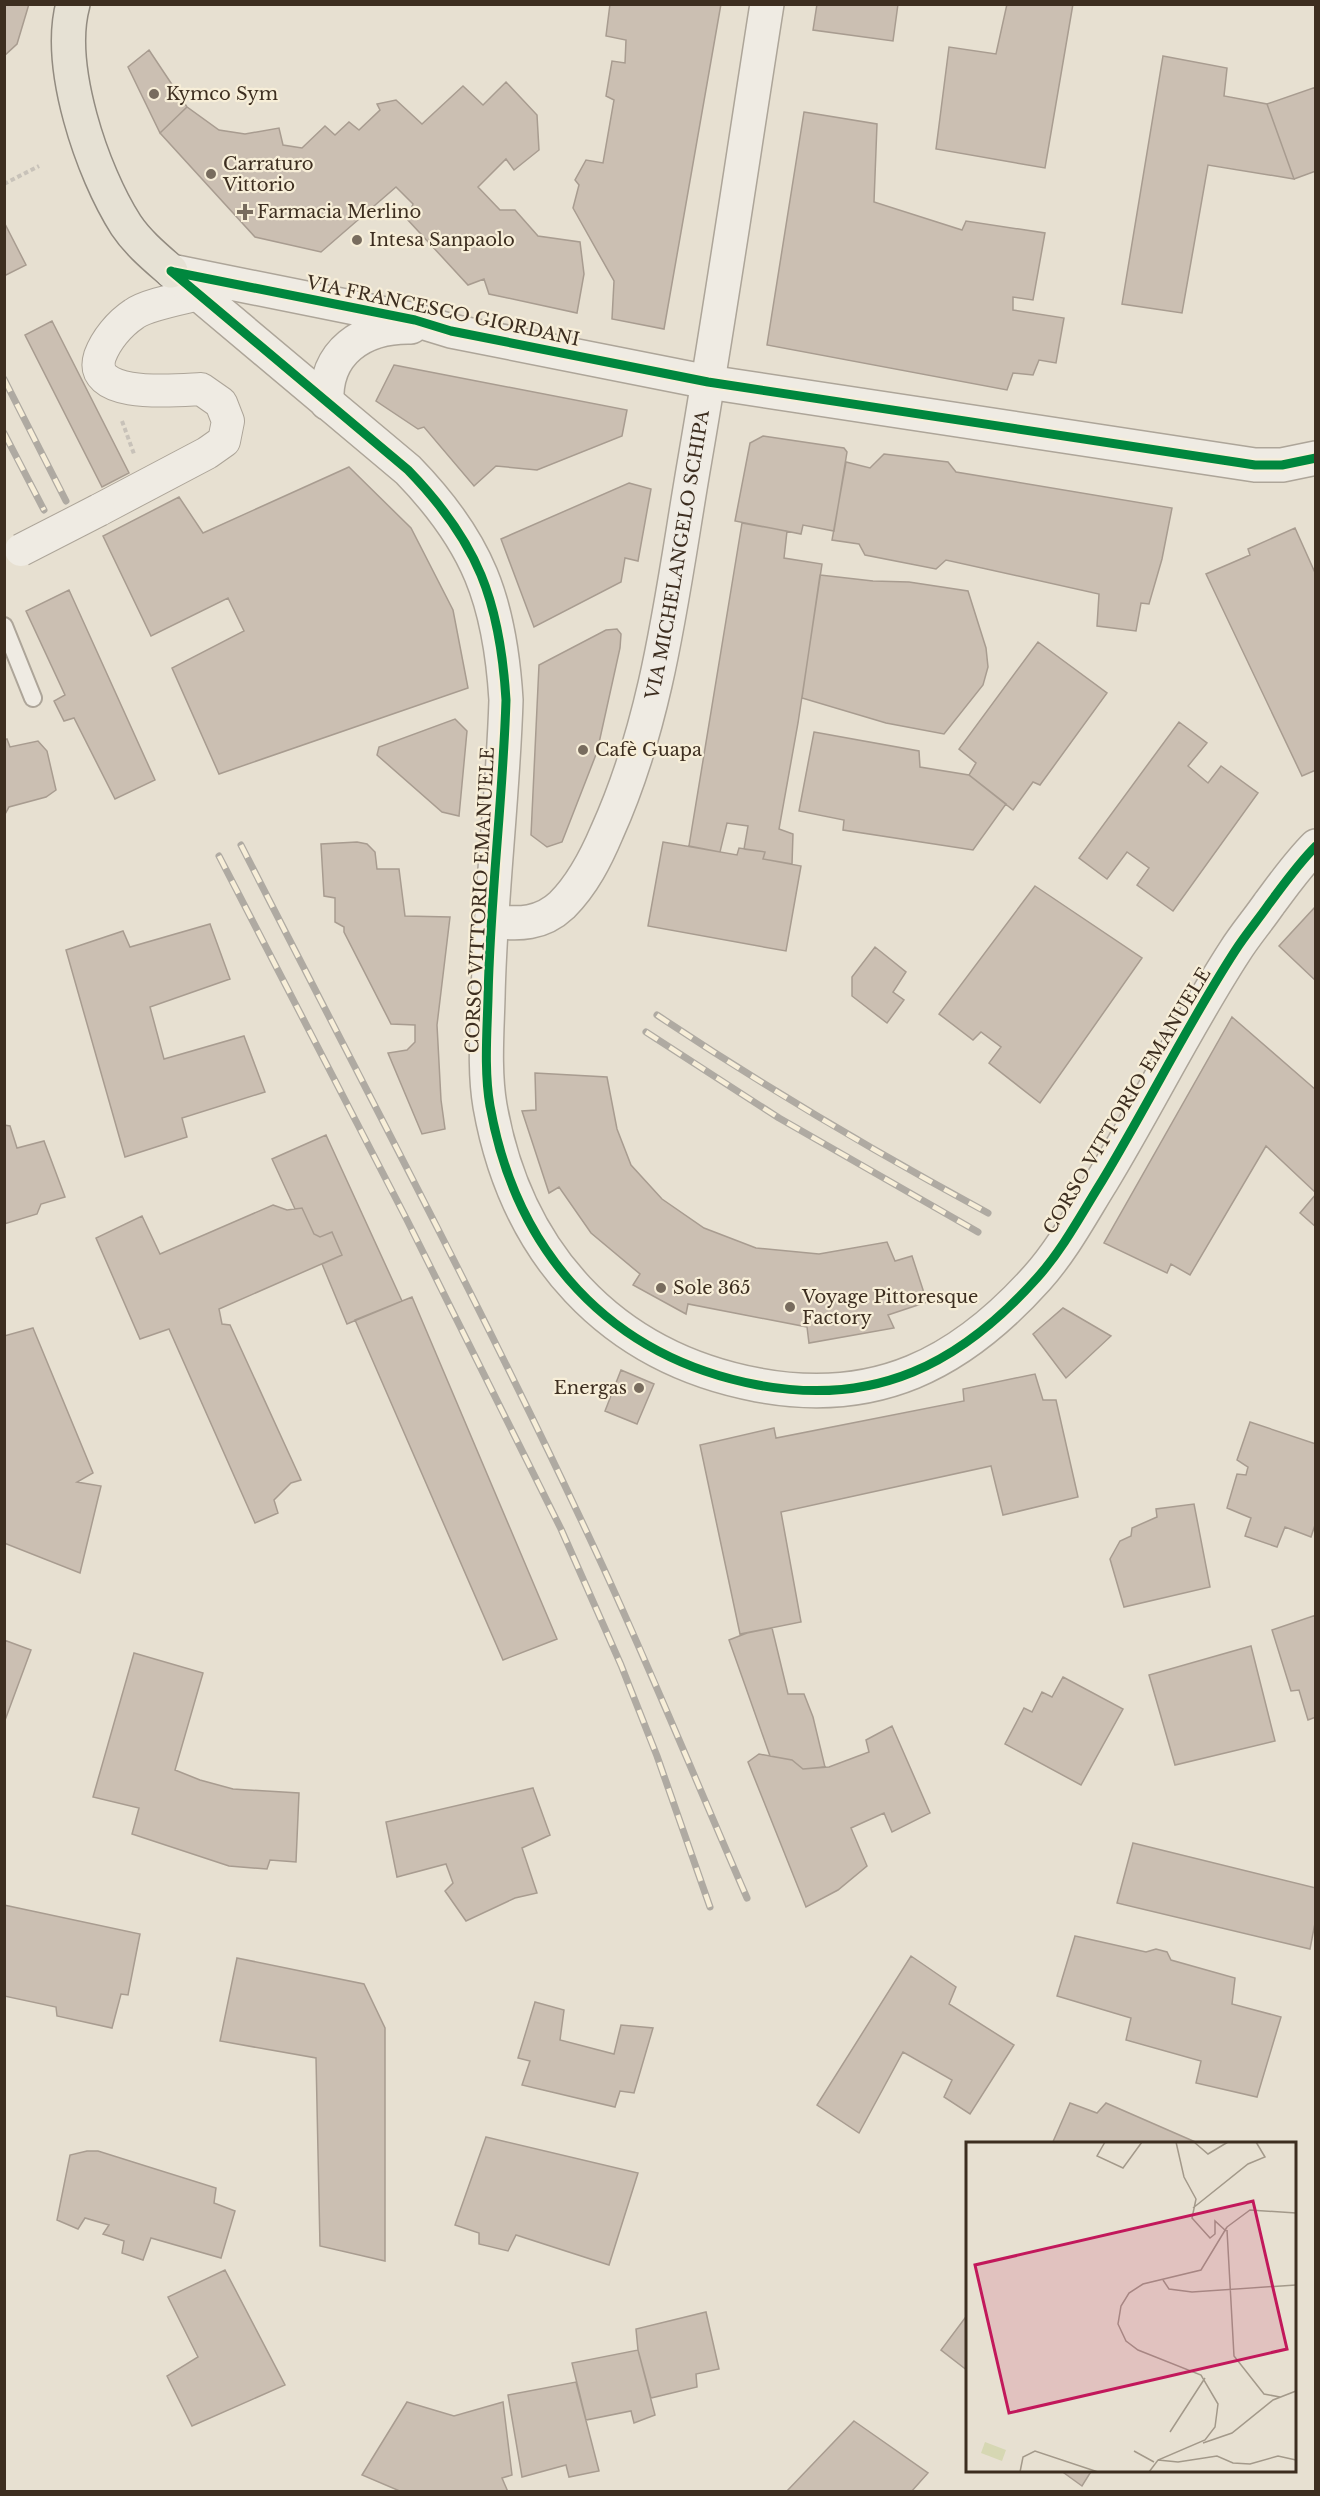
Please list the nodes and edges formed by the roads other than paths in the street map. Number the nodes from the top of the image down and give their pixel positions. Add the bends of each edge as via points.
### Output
1 (73, 4) edge
2 (767, 4) edge
3 (171, 272) junction
4 (199, 294) junction
5 (452, 331) junction
6 (708, 382) junction
7 (327, 403) junction
8 (1316, 458) edge
9 (13, 552) edge
10 (4, 626) edge
11 (33, 698) dead end
12 (1316, 846) edge
13 (492, 921) junction

1 - 3 main road, CORSO VITTORIO EMANUELE via 68,28 69,60 87,137 109,194 128,226
2 - 6 street, VIA MICHELANGELO SCHIPA
3 - 4 street, CORSO VITTORIO EMANUELE
3 - 5 street, VIA FRANCESCO GIORDANI via 415,320
4 - 7 street, CORSO VITTORIO EMANUELE
4 - 9 street, bridge via 135,313 105,342 98,364 102,376 115,385 154,392 201,389 221,403 228,421 224,441
5 - 6 street, VIA FRANCESCO GIORDANI
5 - 7 street via 395,327 359,338 330,370
6 - 8 street, VIA FRANCESCO GIORDANI via 1255,465 1282,465
6 - 13 street, VIA MICHELANGELO SCHIPA via 658,672 625,790 595,861 563,904 548,917 528,923
7 - 13 street, CORSO VITTORIO EMANUELE via 408,470 438,503 472,555 495,610 506,700
10 - 11 lane
12 - 13 street, CORSO VITTORIO EMANUELE via 1236,948 1133,1130 1039,1276 1004,1311 940,1361 906,1377 876,1385 827,1390 784,1390 749,1384 672,1357 600,1313 553,1262 508,1178 489,1102

